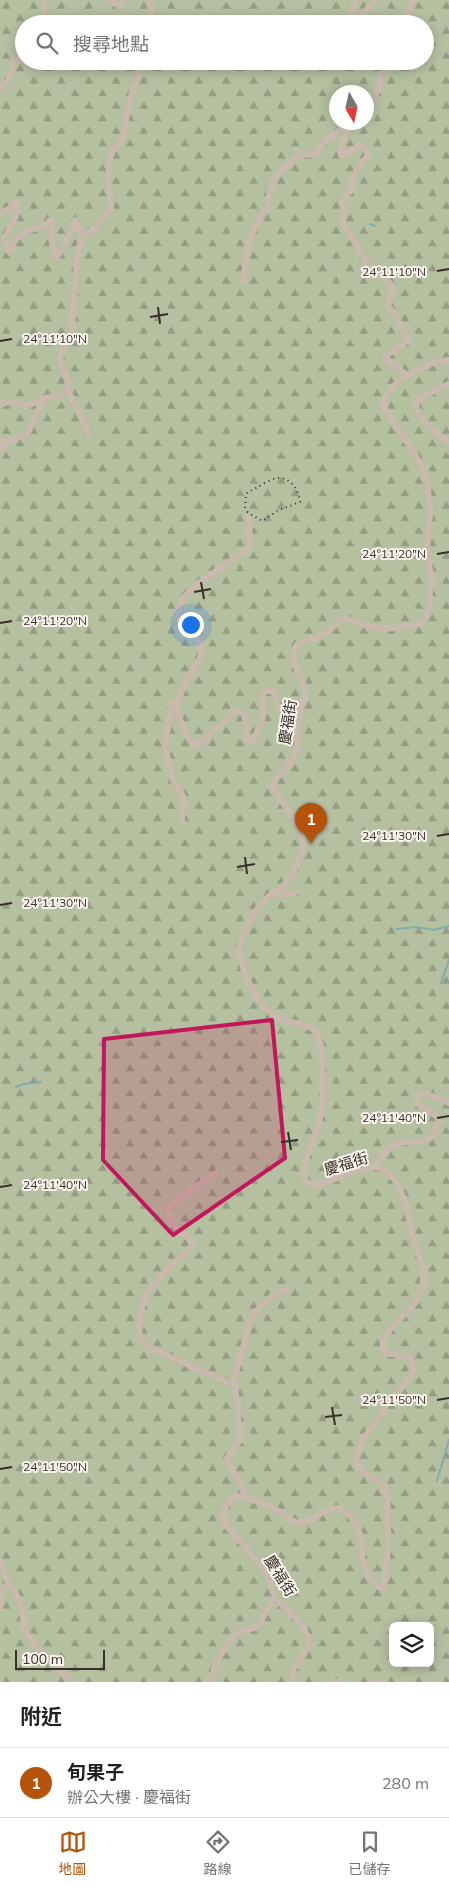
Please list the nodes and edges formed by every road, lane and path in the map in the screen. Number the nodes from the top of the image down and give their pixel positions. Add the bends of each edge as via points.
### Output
1 (43, 0) edge
2 (112, 0) edge
3 (123, 0) edge
4 (150, 0) edge
5 (356, 0) edge
6 (376, 0) edge
7 (413, 0) edge
8 (45, 15) edge
9 (152, 15) edge
10 (351, 15) edge
11 (360, 15) edge
12 (408, 15) edge
13 (15, 64) edge
14 (140, 70) edge
15 (385, 70) edge
16 (0, 89) edge
17 (374, 98) edge
18 (340, 130) edge
19 (349, 130) edge
20 (0, 213) edge
21 (82, 236) junction
22 (243, 282) dead end
23 (449, 360) edge
24 (406, 375) junction
25 (449, 384) edge
26 (67, 388) junction
27 (47, 398) junction
28 (0, 405) edge
29 (89, 433) dead end
30 (12, 440) junction
31 (0, 442) edge
32 (449, 443) edge
33 (0, 448) edge
34 (247, 516) dead end
35 (178, 698) junction
36 (297, 739) junction
37 (182, 820) dead end
38 (295, 893) dead end
39 (271, 895) junction
40 (449, 1103) edge
41 (376, 1166) junction
42 (216, 1173) dead end
43 (287, 1290) dead end
44 (234, 1385) junction
45 (244, 1496) junction
46 (0, 1561) edge
47 (9, 1586) junction
48 (276, 1599) junction
49 (0, 1609) edge
50 (72, 1682) edge
51 (206, 1682) edge
52 (294, 1682) edge
53 (333, 1682) edge
54 (340, 1682) edge
55 (371, 1682) edge
56 (382, 1682) edge

1 - 8 street
2 - 3 street via 121,6
4 - 9 street
5 - 10 street
6 - 11 street
7 - 12 street
13 - 16 street via 8,81
14 - 21 street via 131,92 123,138 110,156 111,209 95,228
15 - 17 street
18 - 22 street via 314,155 300,154 276,176 267,206 249,240
19 - 24 street via 341,156 361,145 367,151 367,157 358,167 351,190 342,200 343,223 370,267 391,284 393,290 388,305 407,341 386,358
20 - 21 street via 16,202 16,216 8,227 4,242 9,252 16,238 48,224 50,220 55,256 58,257 63,249 75,220
21 - 26 street via 77,258 72,329 60,358
23 - 24 street, 慶福街
24 - 36 street, 慶福街 via 387,394 383,406 416,456 427,480 430,512 427,549 431,577 426,618 422,623 385,629 345,618 338,620 330,632 303,640 296,646 293,653 295,666 305,694
25 - 32 street via 422,397 416,403 416,411
26 - 27 street via 61,395
26 - 29 street
27 - 28 street via 27,406 10,401
27 - 30 street via 28,433
30 - 31 street
30 - 33 street
34 - 35 street via 251,524 249,548 196,585 179,607 182,628 197,638 201,644 201,655
35 - 36 street via 175,708 196,746 237,709 247,721 247,740 253,741 263,718 263,694 268,690 275,694 291,737
35 - 37 street via 173,700 165,746 173,780 183,796
36 - 39 street, 慶福街 via 295,755 276,777 273,786 302,838 302,851 290,877
38 - 39 street
39 - 41 street, 慶福街 via 248,926 240,951 250,986 259,1000 281,1020 310,1027 321,1048 324,1095 304,1179 309,1184 321,1185
40 - 41 street via 426,1093 419,1096 416,1103 436,1116 438,1122 432,1138 392,1146
41 - 45 street, 慶福街 via 389,1173 406,1204 424,1277 411,1310 386,1334 382,1345 386,1353 410,1358 414,1370 386,1405 356,1456 358,1466 383,1485 388,1497 389,1537 383,1588 371,1582 357,1528 343,1509 328,1510 295,1522
42 - 44 street via 169,1208 169,1217 175,1228 188,1236 193,1244 147,1292 140,1317 139,1337 148,1347
43 - 44 street via 270,1297 254,1313
44 - 45 street via 239,1442 226,1458 243,1487
45 - 48 street, 慶福街 via 237,1496 225,1505 221,1516 265,1570
46 - 47 street
47 - 49 street via 2,1587
47 - 50 street via 16,1594 26,1629 36,1649
48 - 51 street via 260,1624 233,1636 215,1663 213,1677
48 - 52 street, 慶福街 via 301,1624 308,1637 308,1647 292,1671
53 - 54 street
55 - 56 street

